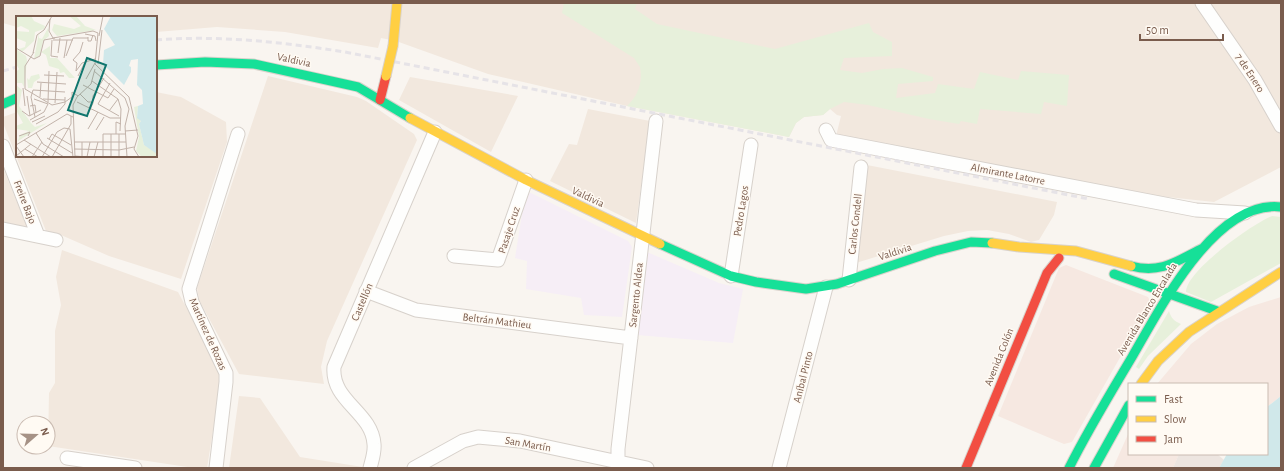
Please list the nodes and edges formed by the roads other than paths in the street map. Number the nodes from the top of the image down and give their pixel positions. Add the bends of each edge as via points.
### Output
1 (397, 3) edge
2 (1202, 3) edge
3 (157, 65) edge
4 (16, 98) edge
5 (380, 100) junction
6 (3, 104) edge
7 (656, 121) dead end
8 (1281, 126) edge
9 (826, 130) dead end
10 (435, 132) junction
11 (238, 134) dead end
12 (751, 145) dead end
13 (3, 146) edge
14 (861, 167) dead end
15 (526, 180) junction
16 (1276, 198) dead end
17 (1281, 207) edge
18 (1196, 210) junction
19 (1251, 210) junction
20 (1224, 228) junction
21 (3, 229) edge
22 (38, 236) junction
23 (642, 236) junction
24 (56, 240) dead end
25 (1019, 247) junction
26 (1203, 248) junction
27 (1069, 250) junction
28 (454, 256) dead end
29 (1059, 258) junction
30 (1088, 264) dead end
31 (1102, 269) dead end
32 (1281, 272) edge
33 (731, 276) junction
34 (849, 280) junction
35 (1281, 281) edge
36 (826, 286) junction
37 (366, 291) junction
38 (1254, 291) junction
39 (1169, 294) junction
40 (1217, 312) junction
41 (631, 338) junction
42 (1142, 383) edge
43 (1128, 407) edge
44 (67, 458) dead end
45 (618, 465) edge
46 (135, 468) edge
47 (216, 468) edge
48 (370, 468) edge
49 (414, 468) edge
50 (647, 468) edge
51 (779, 468) edge
52 (966, 468) edge
53 (1069, 468) edge
54 (1094, 468) edge

1 - 5 main road, bridge via 393,46
2 - 8 street, 7 de Enero via 1255,80
3 - 5 main road, Valdivia via 205,62 254,64 351,85
4 - 6 main road
5 - 10 main road, Valdivia
7 - 23 street, Sargento Aldea
9 - 18 street, Almirante Latorre via 831,140
10 - 15 main road, Valdivia
10 - 37 street, Castellón
11 - 47 street, Martínez de Rozas via 189,289 192,302 226,373
12 - 33 street, Pedro Lagos
13 - 22 street, Freire Bajo
14 - 34 street, Carlos Condell
15 - 23 main road, Valdivia
15 - 28 street, Pasaje Cruz via 500,259 495,261
16 - 19 main road, Avenida Blanco Encalada
17 - 19 main road via 1271,205
18 - 19 street, Almirante Latorre
18 - 20 street, Almirante Latorre
19 - 20 main road, Avenida Blanco Encalada
20 - 26 main road, Avenida Blanco Encalada
21 - 22 street
22 - 24 street
23 - 33 main road, Valdivia
23 - 41 street, Sargento Aldea
25 - 27 main road, Valdivia
25 - 29 main road, Valdivia
25 - 34 main road, Valdivia via 982,241 960,244
26 - 27 main road, Valdivia via 1178,262 1153,270 1138,269 1084,252
26 - 39 main road, Avenida Blanco Encalada via 1182,273
27 - 29 main road, Avenida Colón
29 - 30 main road, Valdivia
29 - 52 main road, Avenida Colón via 1047,273
31 - 39 main road
32 - 38 main road
33 - 36 main road, Valdivia via 794,288
34 - 36 main road, Valdivia
35 - 38 main road
36 - 51 street, Aníbal Pinto
37 - 41 street, Beltrán Mathieu via 416,310
37 - 48 street, Castellón via 334,372 339,391 371,430 374,444
38 - 40 main road
39 - 40 main road
39 - 53 main road, Avenida Blanco Encalada
40 - 42 main road via 1172,345
41 - 45 street, Sargento Aldea
43 - 54 main road
44 - 46 street
45 - 49 street, San Martín via 520,441 478,437 463,440
45 - 50 street, San Martín

